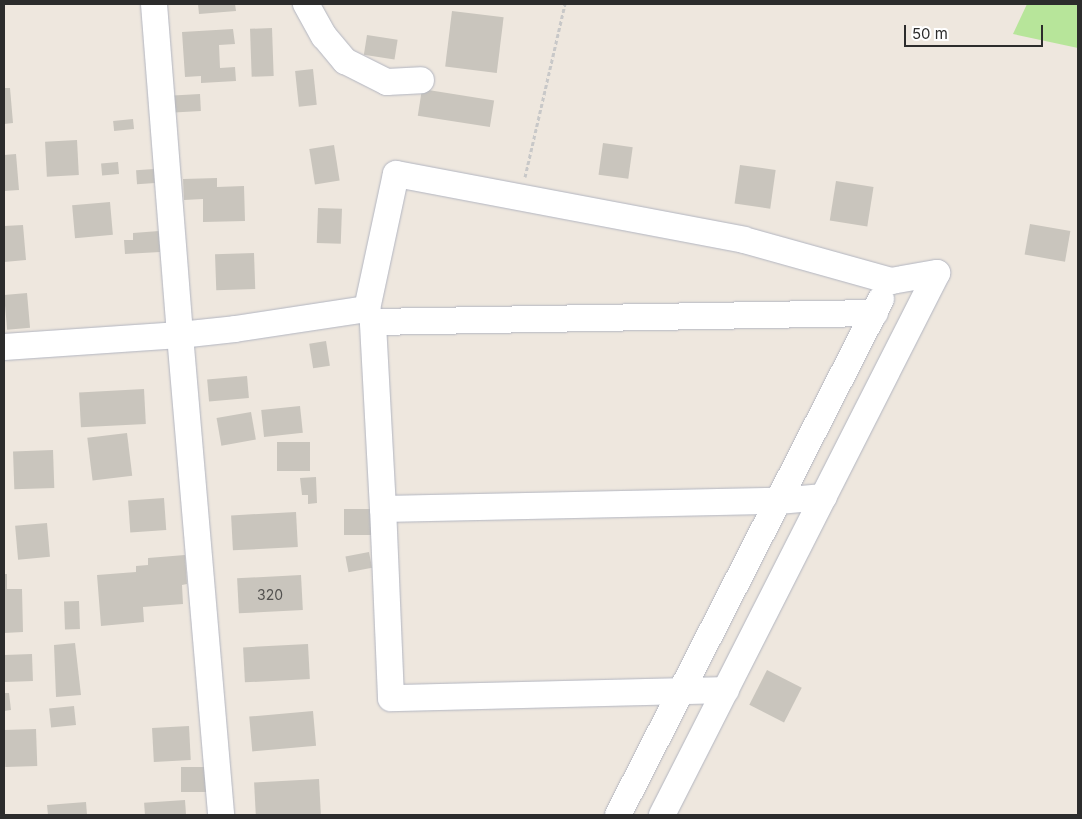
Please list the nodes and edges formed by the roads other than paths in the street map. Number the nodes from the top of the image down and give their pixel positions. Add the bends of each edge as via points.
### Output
1 (154, 4) edge
2 (306, 4) edge
3 (421, 80) dead end
4 (890, 281) junction
5 (875, 313) junction
6 (370, 315) junction
7 (180, 335) junction
8 (4, 347) edge
9 (824, 498) junction
10 (778, 501) junction
11 (383, 509) junction
12 (682, 690) junction
13 (726, 690) junction
14 (221, 815) edge
15 (618, 815) edge
16 (662, 815) edge

1 - 7 street
2 - 3 street via 324,36 345,61 387,82
4 - 5 street
4 - 6 street via 744,240 396,174
4 - 9 street via 937,273
5 - 6 street
5 - 10 street
6 - 7 street
6 - 11 street
7 - 8 street
7 - 14 street
9 - 10 street
9 - 13 street
10 - 11 street
10 - 12 street
11 - 12 street via 392,698
12 - 13 street
12 - 15 street
13 - 16 street

